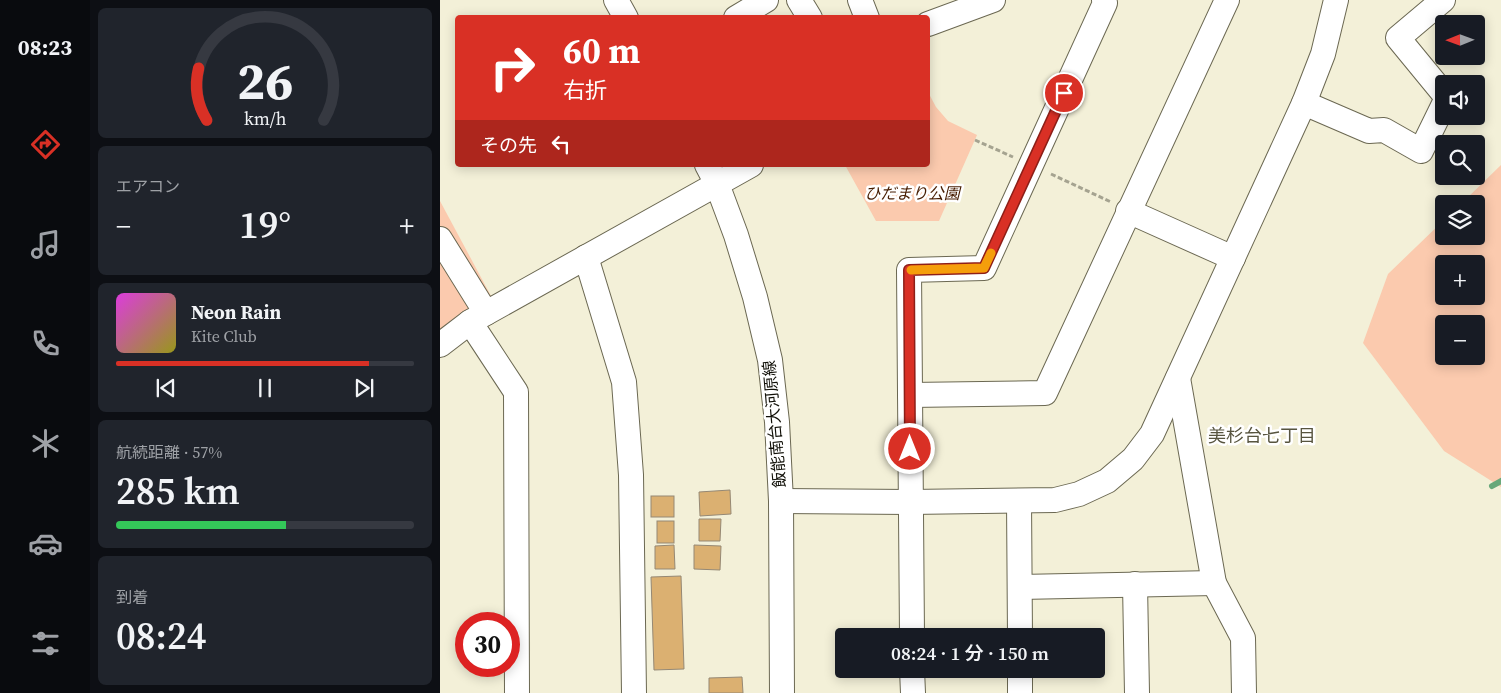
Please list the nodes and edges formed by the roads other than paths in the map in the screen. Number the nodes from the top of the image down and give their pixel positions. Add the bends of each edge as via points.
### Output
1 (616, 0) edge
2 (766, 0) edge
3 (799, 0) edge
4 (860, 0) edge
5 (1104, 0) edge
6 (1228, 0) edge
7 (1336, 0) edge
8 (1443, 0) edge
9 (986, 1) edge
10 (624, 15) edge
11 (741, 15) edge
12 (808, 15) edge
13 (866, 15) edge
14 (930, 23) edge
15 (1435, 83) edge
16 (1304, 103) junction
17 (1435, 122) edge
18 (743, 167) edge
19 (712, 175) edge
20 (1128, 211) junction
21 (440, 239) edge
22 (586, 256) junction
23 (1233, 258) junction
24 (478, 318) junction
25 (440, 345) edge
26 (1178, 378) junction
27 (910, 396) junction
28 (1019, 501) junction
29 (781, 502) junction
30 (910, 502) junction
31 (1214, 583) junction
32 (1135, 584) junction
33 (1020, 587) junction
34 (912, 628) edge
35 (1020, 628) edge
36 (912, 678) edge
37 (1020, 678) edge
38 (517, 693) edge
39 (634, 693) edge
40 (782, 693) edge
41 (913, 693) edge
42 (1020, 693) edge
43 (1136, 693) edge
44 (1244, 693) edge

1 - 10 street
2 - 11 street
3 - 12 street
4 - 13 street
5 - 27 street via 1105,4 984,268 909,270
6 - 20 street
7 - 16 street via 1324,54
8 - 15 street via 1398,38
9 - 14 street
16 - 17 street via 1368,131 1384,130 1421,151
16 - 23 street
18 - 19 street
19 - 22 street
19 - 29 street, 飯能南台大河原線 via 755,296 770,360
20 - 23 street
20 - 27 street via 1045,393
21 - 24 street
22 - 24 street
22 - 39 street via 624,382 631,475
23 - 26 street
24 - 25 street
24 - 38 street via 516,392
26 - 28 street via 1152,434 1133,459 1107,481 1079,494 1055,500
26 - 31 street
27 - 30 street
28 - 30 street
28 - 33 street
29 - 30 street
29 - 40 street, 飯能南台大河原線
30 - 34 street
31 - 32 street
31 - 44 street via 1243,638
32 - 33 street
32 - 43 street
33 - 35 street
36 - 41 street
37 - 42 street

